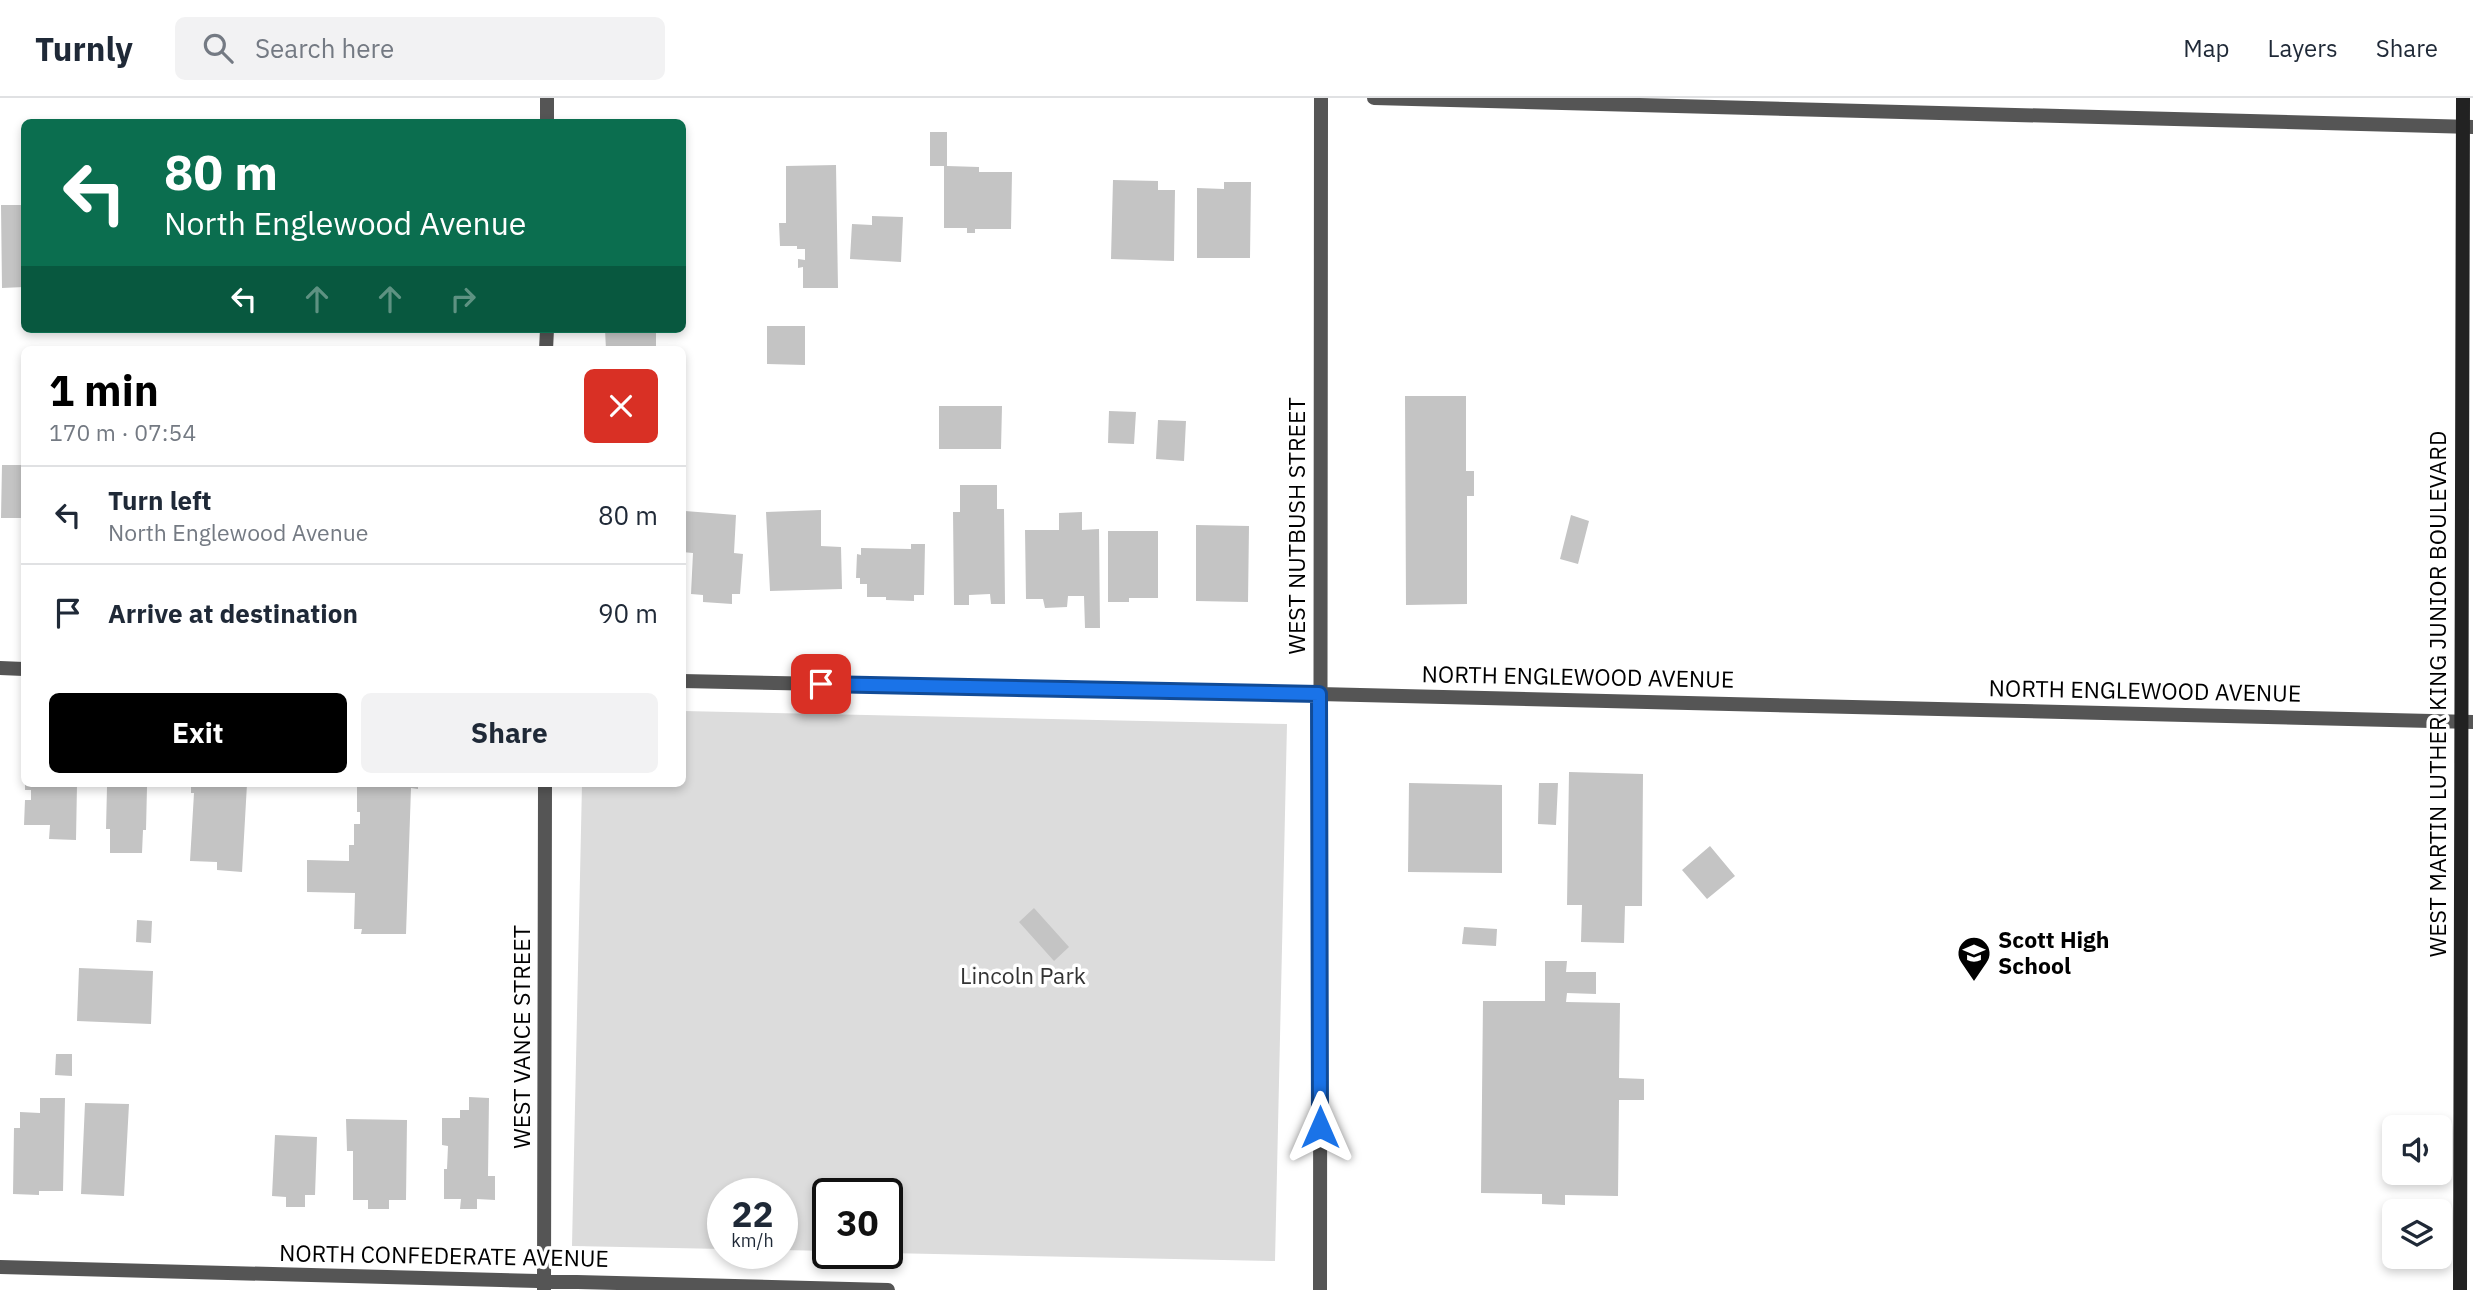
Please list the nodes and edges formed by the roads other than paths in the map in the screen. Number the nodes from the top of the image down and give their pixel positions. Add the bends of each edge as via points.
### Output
1 (547, 98) edge
2 (1321, 98) edge
3 (1374, 98) edge
4 (2463, 98) edge
5 (547, 119) edge
6 (2468, 127) edge
7 (0, 668) edge
8 (21, 669) edge
9 (686, 681) edge
10 (1319, 694) junction
11 (2467, 722) edge
12 (545, 787) edge
13 (0, 1267) edge
14 (544, 1286) edge
15 (888, 1290) edge
16 (1320, 1290) edge
17 (2459, 1290) edge

1 - 5 street
2 - 10 street, WEST NUTBUSH STREET
3 - 6 street
4 - 6 main road, WEST MARTIN LUTHER KING JUNIOR BOULEVARD
6 - 11 main road, WEST MARTIN LUTHER KING JUNIOR BOULEVARD
7 - 8 street
9 - 10 street, NORTH ENGLEWOOD AVENUE
10 - 11 street, NORTH ENGLEWOOD AVENUE
10 - 16 street, WEST NUTBUSH STREET
11 - 17 main road, WEST MARTIN LUTHER KING JUNIOR BOULEVARD
12 - 14 street, WEST VANCE STREET
13 - 14 street, NORTH CONFEDERATE AVENUE
14 - 15 street, NORTH CONFEDERATE AVENUE

